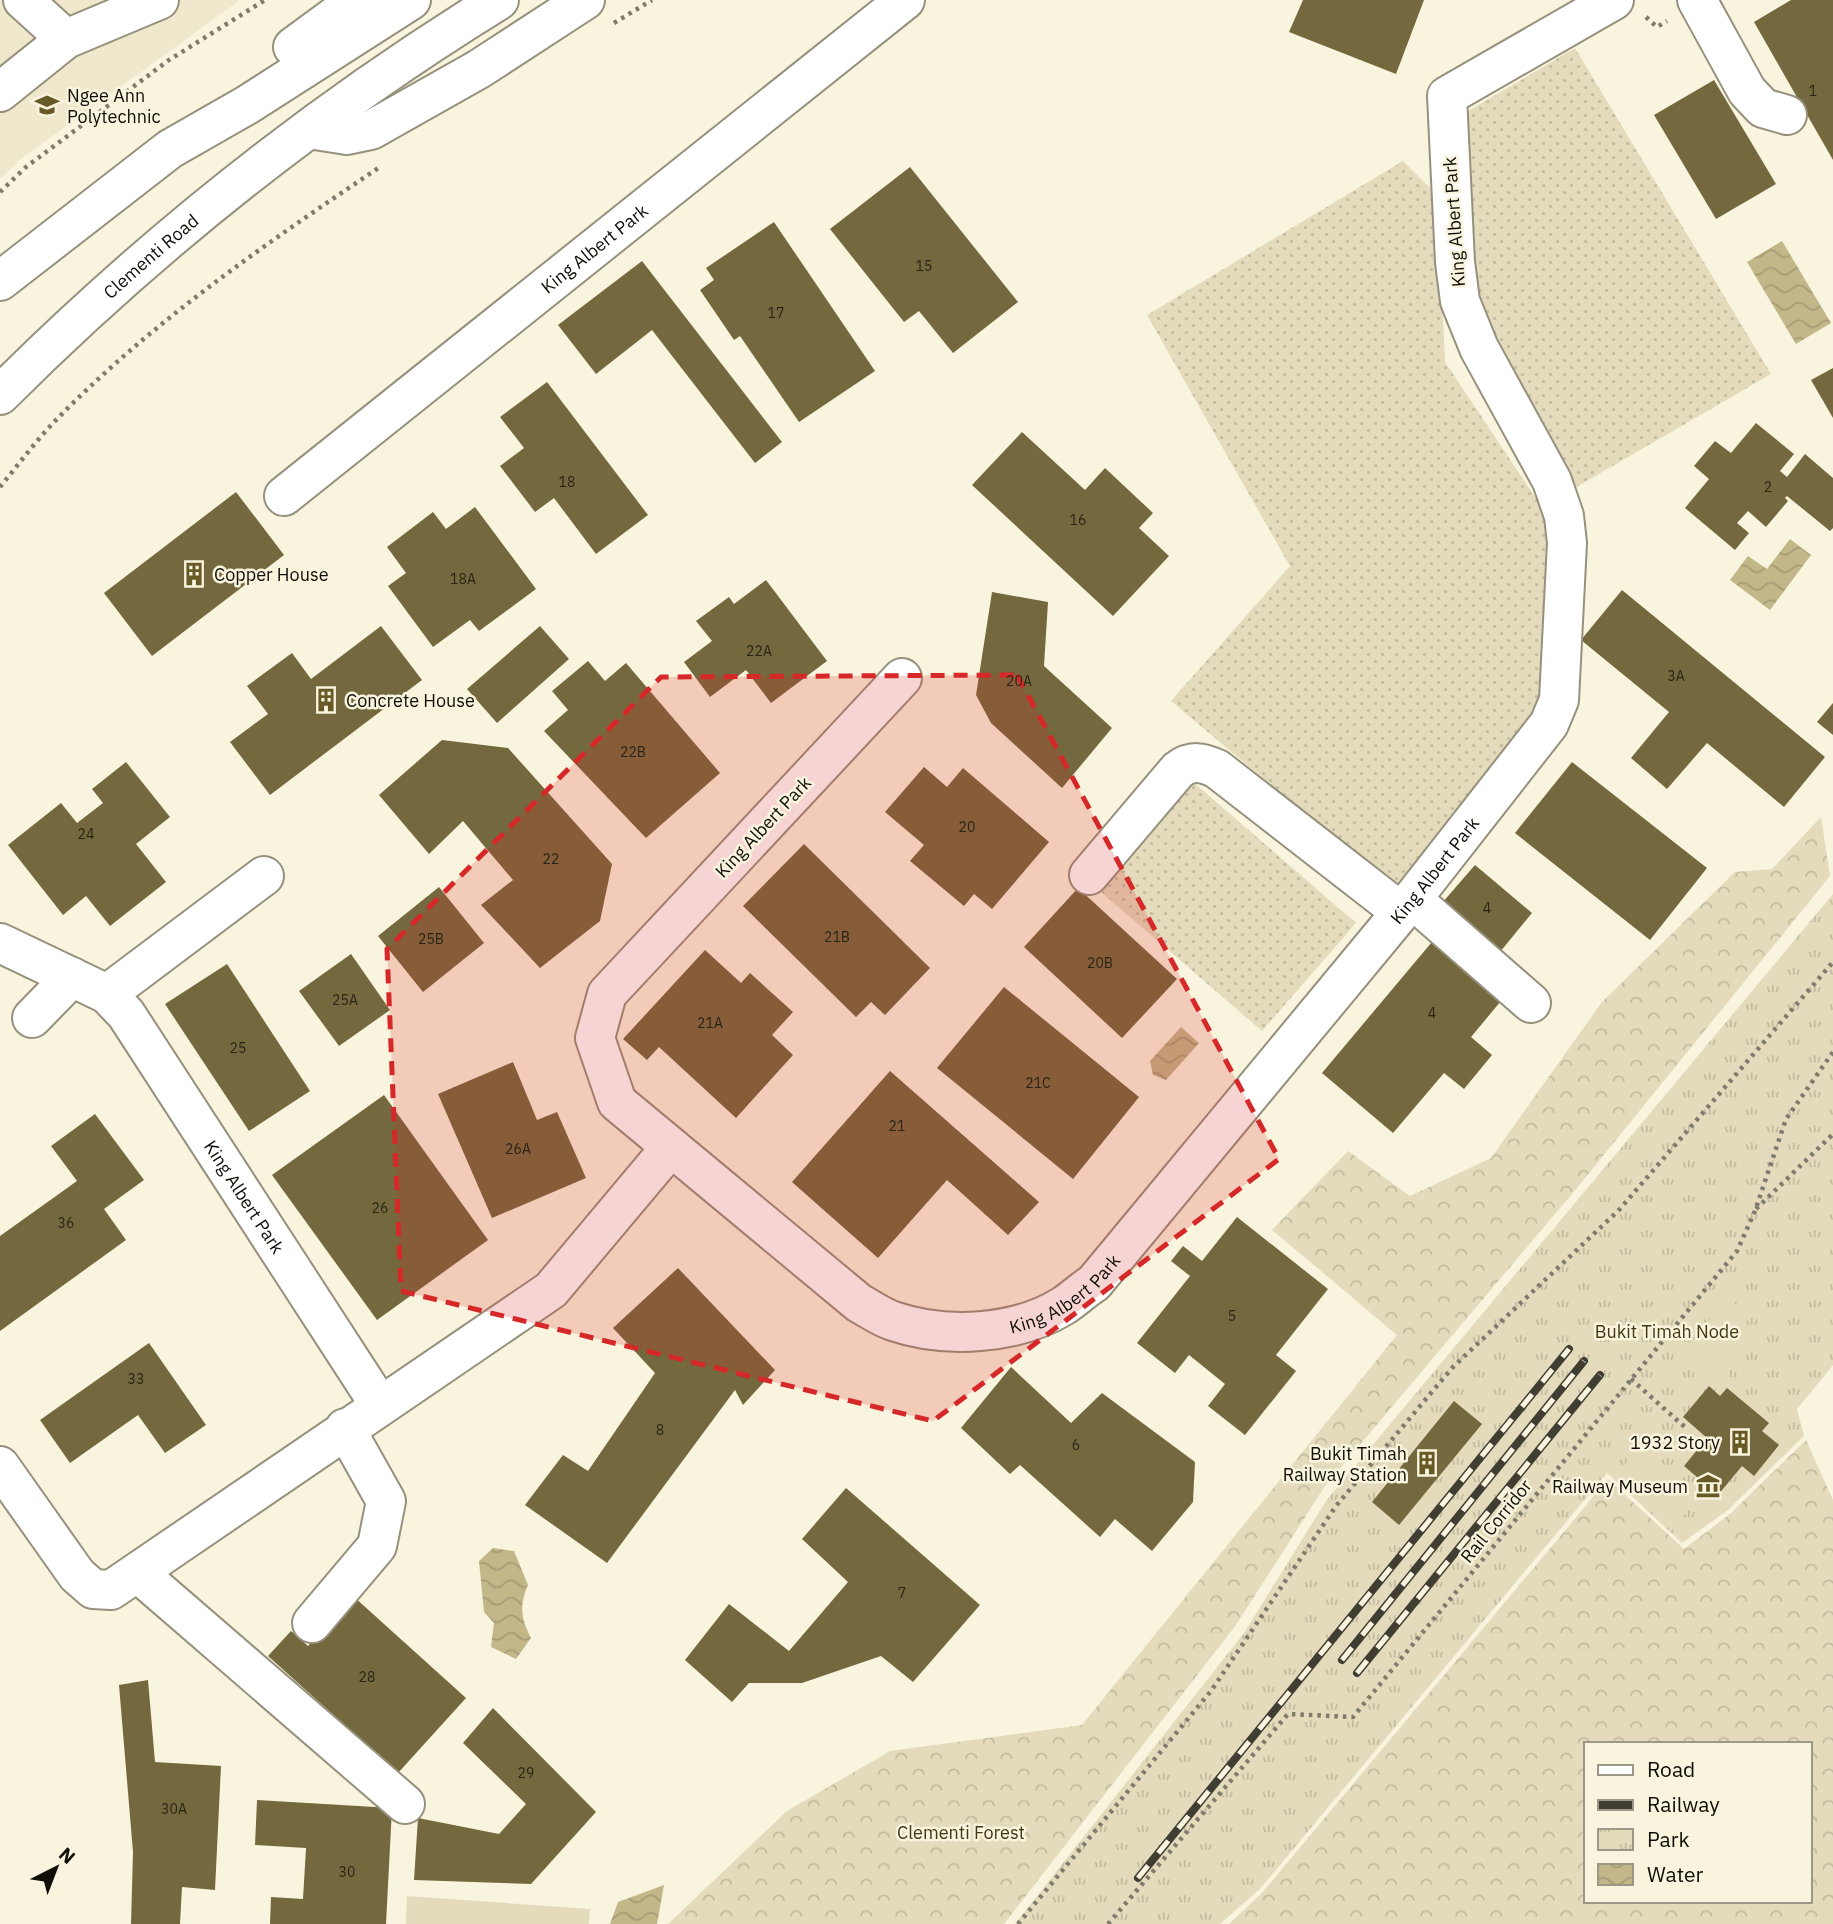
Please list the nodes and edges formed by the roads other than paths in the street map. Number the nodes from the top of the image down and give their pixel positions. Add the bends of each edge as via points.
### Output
1 (23, 0) edge
2 (159, 0) edge
3 (357, 0) edge
4 (411, 0) edge
5 (499, 0) edge
6 (905, 0) edge
7 (1614, 0) edge
8 (1697, 0) edge
9 (599, 12) edge
10 (66, 39) junction
11 (0, 92) edge
12 (247, 105) junction
13 (1787, 115) dead end
14 (309, 129) junction
15 (0, 281) edge
16 (0, 396) edge
17 (284, 496) dead end
18 (902, 678) dead end
19 (1089, 875) dead end
20 (264, 876) dead end
21 (1406, 905) junction
22 (0, 943) edge
23 (72, 977) junction
24 (107, 994) junction
25 (1531, 1003) dead end
26 (32, 1017) dead end
27 (671, 1147) junction
28 (379, 1405) junction
29 (345, 1428) junction
30 (0, 1466) edge
31 (138, 1573) junction
32 (312, 1623) dead end
33 (405, 1804) dead end

1 - 10 street
2 - 10 street
3 - 12 street via 273,62 259,78
4 - 12 street
5 - 14 street, Clementi Road
6 - 17 street, King Albert Park
7 - 21 street, King Albert Park via 1447,96 1460,301 1479,348 1552,481 1567,543 1559,700 1549,724
8 - 13 street via 1747,91 1763,108
9 - 14 street via 479,69 371,130 347,135
10 - 11 street
12 - 15 street via 170,149
14 - 16 street, Clementi Road via 77,318
18 - 27 street, King Albert Park via 607,994 595,1038 617,1102
19 - 21 street via 1178,770 1196,762 1217,769
20 - 24 street
21 - 25 street
21 - 27 street, King Albert Park via 1094,1283 1032,1321 957,1331 891,1321 859,1303
22 - 23 street, King Albert Park
23 - 24 street, King Albert Park
23 - 26 street
24 - 28 street, King Albert Park via 126,1014
27 - 28 street via 551,1290
28 - 29 street
29 - 31 street
29 - 32 street via 386,1501 377,1546
30 - 31 street via 77,1575 93,1589 111,1590
31 - 33 street

